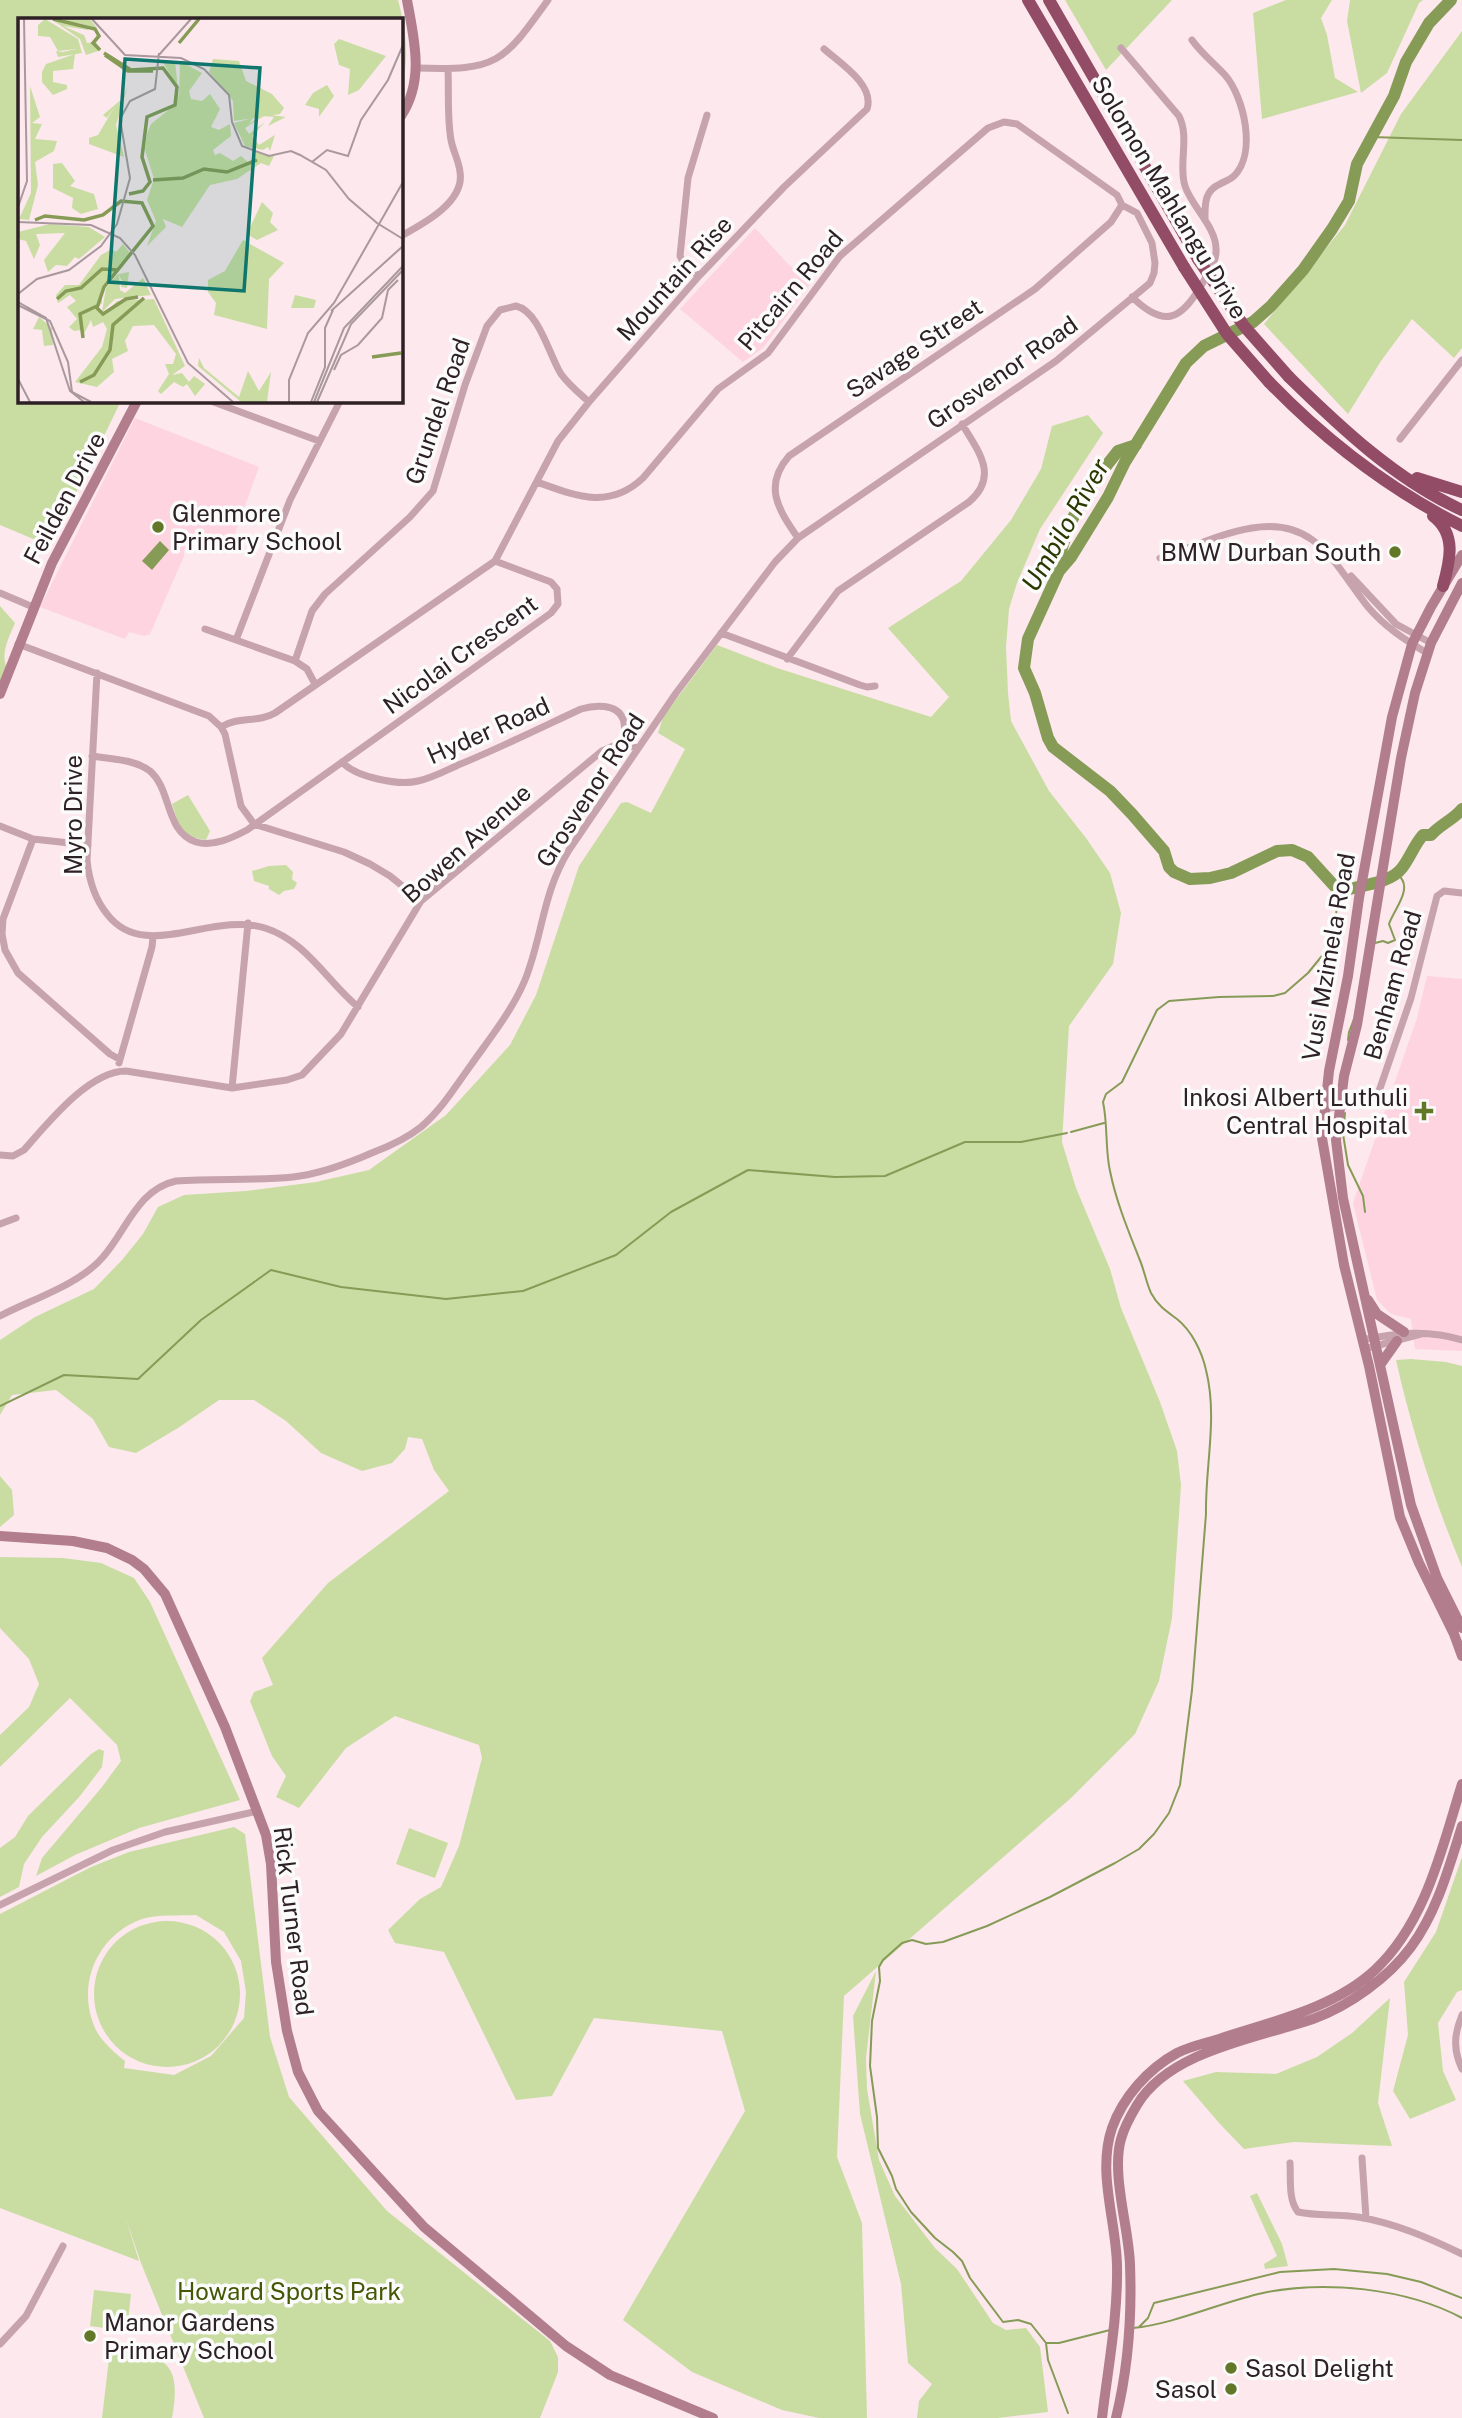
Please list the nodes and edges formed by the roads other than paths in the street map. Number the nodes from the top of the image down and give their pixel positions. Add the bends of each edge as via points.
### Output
1 (407, 0) edge
2 (548, 0) edge
3 (1028, 0) edge
4 (1049, 0) edge
5 (1192, 40) dead end
6 (1121, 48) dead end
7 (824, 49) dead end
8 (417, 68) junction
9 (449, 69) junction
10 (402, 115) edge
11 (707, 115) dead end
12 (1004, 122) joint
13 (1122, 205) junction
14 (1205, 221) junction
15 (402, 235) edge
16 (699, 276) junction
17 (1132, 297) junction
18 (1462, 360) edge
19 (589, 401) junction
20 (136, 402) edge
21 (217, 402) edge
22 (339, 402) edge
23 (234, 405) edge
24 (962, 424) junction
25 (1400, 439) dead end
26 (319, 441) junction
27 (1400, 473) junction
28 (537, 482) junction
29 (1462, 492) edge
30 (1410, 498) junction
31 (1462, 510) edge
32 (1462, 526) edge
33 (797, 538) junction
34 (1462, 555) edge
35 (1160, 558) dead end
36 (495, 561) junction
37 (1462, 583) edge
38 (1443, 586) junction
39 (0, 593) edge
40 (33, 607) junction
41 (205, 629) dead end
42 (721, 632) junction
43 (236, 640) junction
44 (1414, 640) junction
45 (18, 644) junction
46 (1429, 648) junction
47 (787, 659) junction
48 (295, 661) junction
49 (97, 673) junction
50 (315, 684) junction
51 (874, 686) dead end
52 (0, 694) edge
53 (221, 727) junction
54 (624, 743) junction
55 (638, 748) junction
56 (92, 756) junction
57 (342, 762) junction
58 (254, 824) junction
59 (0, 826) edge
60 (33, 839) junction
61 (88, 845) junction
62 (1462, 893) edge
63 (421, 901) junction
64 (248, 923) junction
65 (153, 937) junction
66 (358, 1007) junction
67 (119, 1059) junction
68 (118, 1071) junction
69 (232, 1088) junction
70 (1339, 1107) junction
71 (1324, 1109) junction
72 (0, 1155) edge
73 (16, 1218) dead end
74 (0, 1224) edge
75 (1366, 1297) junction
76 (0, 1316) edge
77 (1404, 1332) junction
78 (1422, 1334) junction
79 (1462, 1340) edge
80 (1397, 1341) junction
81 (1375, 1342) junction
82 (1363, 1344) junction
83 (1380, 1365) junction
84 (0, 1536) edge
85 (1462, 1628) edge
86 (1462, 1656) edge
87 (1462, 1784) edge
88 (258, 1811) junction
89 (1462, 1826) edge
90 (0, 1905) edge
91 (1462, 2015) edge
92 (1462, 2069) edge
93 (1362, 2158) dead end
94 (1290, 2163) dead end
95 (1366, 2218) junction
96 (63, 2246) dead end
97 (1462, 2255) edge
98 (0, 2344) edge
99 (1119, 2415) edge
100 (1102, 2416) edge
101 (713, 2418) edge

1 - 8 main road
2 - 9 street via 507,52 488,64
3 - 30 highway, Solomon Mahlangu Drive, bridge via 1227,334 1326,436
4 - 27 highway, Solomon Mahlangu Drive, bridge via 1230,307 1326,414
5 - 14 street via 1230,82 1243,111 1246,133 1237,172 1207,194
6 - 14 street via 1180,116 1184,181
7 - 16 street, Mountain Rise via 865,89 867,109
8 - 9 street
8 - 10 main road
9 - 15 street via 450,129 460,185 454,197
11 - 16 street via 688,178 680,256
12 - 13 street, Grosvenor Road via 1017,124 1116,195
12 - 28 street, Pitcairn Road via 994,124 970,143 840,256 768,353 719,388 630,490 594,498
13 - 17 street, Grosvenor Road via 1137,213 1154,253 1152,280
13 - 33 street, Savage Street via 1111,222 1035,289 789,456 778,473 775,496
14 - 17 street via 1215,240 1216,257 1188,306 1177,315 1164,317 1150,313
16 - 19 street, Mountain Rise
17 - 24 street, Grosvenor Road via 1056,360
18 - 25 street
19 - 28 street, Mountain Rise via 564,432
19 - 48 street, Grundel Road via 560,372 526,310 510,306 493,316 465,384 433,491 325,594 312,611
20 - 40 main road, Feilden Drive
21 - 23 street
22 - 26 street
23 - 26 street
24 - 33 street, Grosvenor Road
24 - 47 street via 982,460 985,479 981,491 838,591
26 - 43 street via 290,500
27 - 29 highway
27 - 31 highway, Solomon Mahlangu Drive
28 - 36 street, Mountain Rise
30 - 32 highway, Solomon Mahlangu Drive
30 - 38 highway via 1438,520 1448,538 1450,559
33 - 42 street, Grosvenor Road
34 - 38 main road, Vusi Mzimela Road
35 - 44 street via 1236,531 1289,530 1332,556 1369,608 1395,634
36 - 50 street
36 - 57 street, Nicolai Crescent via 551,582 559,593 555,610
37 - 46 main road, Vusi Mzimela Road
38 - 44 main road, Vusi Mzimela Road
39 - 40 street
40 - 45 main road, Feilden Drive
41 - 43 street
42 - 47 street
42 - 55 street, Grosvenor Road
43 - 48 street
44 - 46 street
44 - 71 main road, Vusi Mzimela Road via 1392,717
45 - 49 street
45 - 52 main road, Feilden Drive
46 - 70 main road, Vusi Mzimela Road via 1401,758
47 - 51 street
48 - 50 street via 307,669
49 - 53 street via 199,712
49 - 56 street, Myro Drive
50 - 53 street via 267,718
53 - 58 street via 241,806
54 - 55 street
54 - 57 street, Hyder Road via 624,723 618,712 595,705 420,781 384,780
54 - 63 street, Bowen Avenue via 602,751
55 - 76 street, Grosvenor Road via 559,867 529,968 505,1018 442,1106 420,1127 363,1157 308,1174 164,1184 146,1197 97,1263
56 - 58 street, Nicolai Crescent via 126,761 152,773 177,828 188,839 209,844 223,841
56 - 61 street, Myro Drive
57 - 58 street, Nicolai Crescent
58 - 63 street via 370,863
59 - 60 street
60 - 61 street
60 - 67 street via 3,919 5,950 18,973
61 - 65 street, Myro Drive via 92,887 104,911 123,929
62 - 70 street, Benham Road via 1444,891 1437,896 1411,998 1381,1088 1369,1100
63 - 66 street, Bowen Avenue
64 - 65 street, Myro Drive
64 - 66 street, Myro Drive via 297,944
64 - 69 street
65 - 67 street
66 - 69 street, Bowen Avenue via 341,1034 302,1075
67 - 68 street
68 - 69 street, Bowen Avenue
68 - 72 street via 89,1084 18,1154
70 - 71 street, Benham Road
70 - 75 main road, Vusi Mzimela Road via 1339,1175
71 - 82 main road, Vusi Mzimela Road via 1325,1163
73 - 74 street
75 - 77 main road via 1377,1314
75 - 81 main road, Vusi Mzimela Road
77 - 78 street
77 - 81 street
78 - 79 street
78 - 80 street
80 - 81 street
80 - 83 main road
81 - 82 street
81 - 83 main road, Vusi Mzimela Road
82 - 86 main road, Vusi Mzimela Road via 1400,1517
83 - 85 main road, Vusi Mzimela Road via 1416,1524
84 - 88 main road, Rick Turner Road via 107,1548 132,1560 153,1579 176,1615
87 - 100 main road via 1422,1903 1406,1933 1377,1968 1352,1988 1318,2005 1176,2053 1150,2071 1119,2112 1111,2130 1107,2167 1116,2308
88 - 90 street via 165,1832 113,1850
88 - 101 main road, Rick Turner Road via 270,1857 275,1952 287,2031 298,2072 318,2111 424,2227 566,2346 610,2375
89 - 99 main road via 1431,1913 1410,1948 1381,1977 1334,2010 1174,2067 1153,2083 1137,2105 1121,2139 1118,2169 1129,2246 1131,2305
91 - 92 street via 1455,2046
93 - 95 street
94 - 95 street via 1295,2210
95 - 97 street via 1408,2230
96 - 98 street via 26,2316

